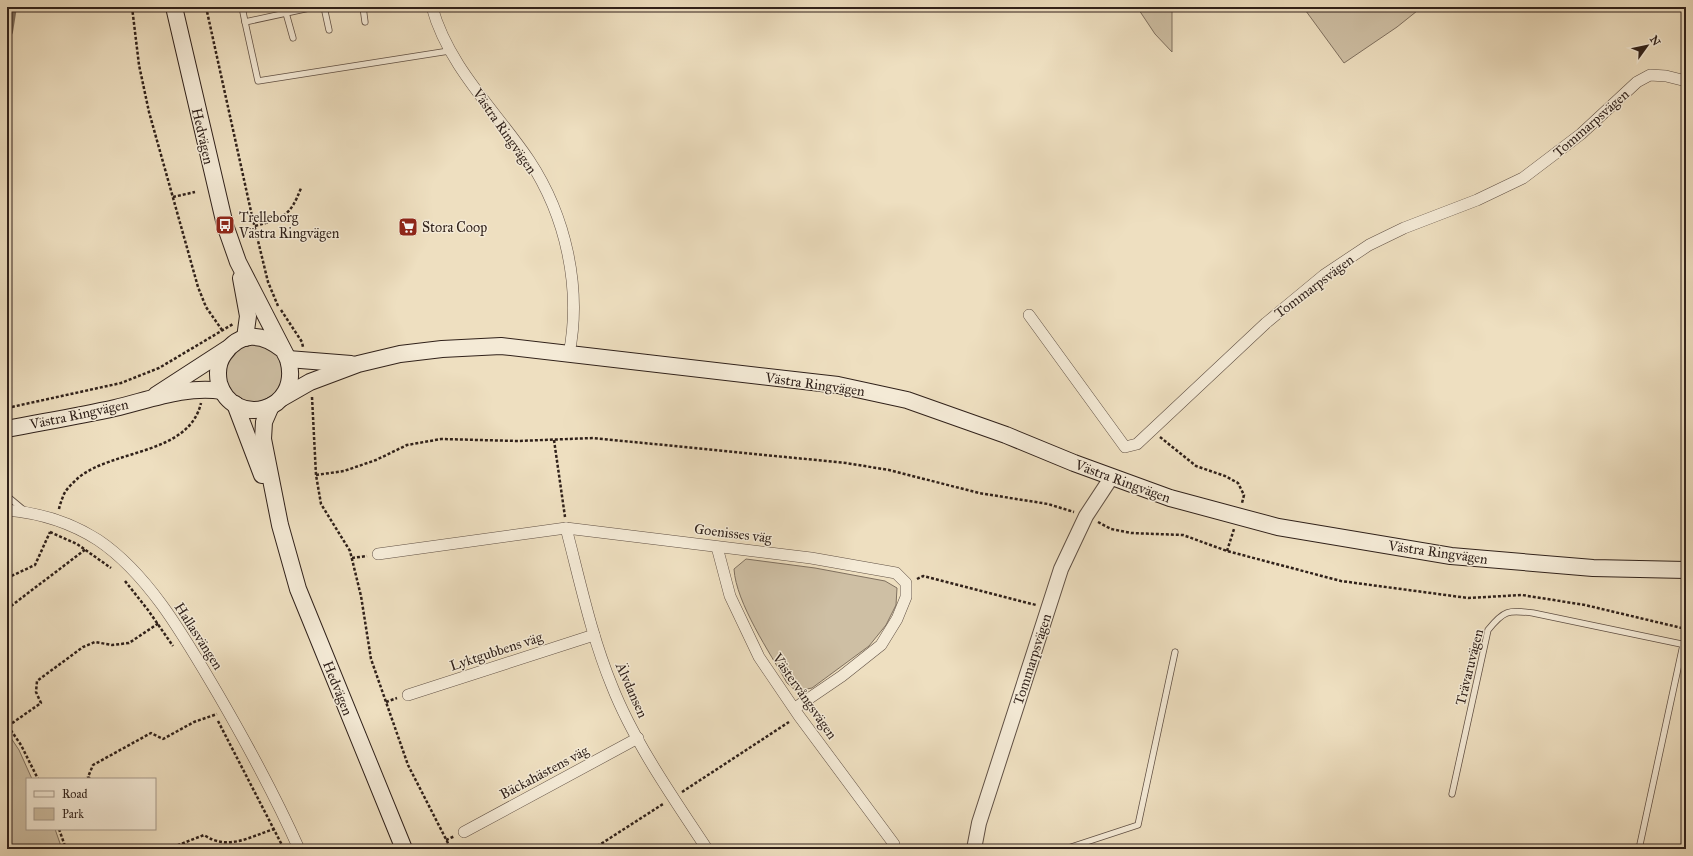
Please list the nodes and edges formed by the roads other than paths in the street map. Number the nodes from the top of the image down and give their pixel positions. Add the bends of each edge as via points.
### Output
1 (174, 7) edge
2 (242, 7) edge
3 (314, 7) edge
4 (324, 7) edge
5 (363, 7) edge
6 (435, 8) edge
7 (290, 10) edge
8 (245, 22) junction
9 (365, 22) dead end
10 (329, 30) dead end
11 (293, 38) dead end
12 (449, 50) junction
13 (1686, 81) edge
14 (238, 262) junction
15 (1029, 315) dead end
16 (245, 338) junction
17 (228, 348) junction
18 (285, 354) junction
19 (569, 354) junction
20 (358, 364) junction
21 (222, 391) junction
22 (152, 398) junction
23 (276, 402) junction
24 (235, 404) junction
25 (7, 429) edge
26 (1112, 478) junction
27 (7, 496) edge
28 (7, 510) edge
29 (26, 512) junction
30 (280, 525) junction
31 (566, 528) junction
32 (716, 547) junction
33 (378, 554) dead end
34 (1686, 570) edge
35 (594, 635) junction
36 (1684, 645) edge
37 (1175, 652) dead end
38 (408, 695) dead end
39 (797, 712) junction
40 (638, 738) junction
41 (1452, 794) dead end
42 (464, 832) dead end
43 (299, 849) edge
44 (404, 849) edge
45 (707, 849) edge
46 (894, 849) edge
47 (976, 849) edge
48 (1065, 849) edge
49 (1639, 849) edge

1 - 14 main road, Hedvägen via 224,226
2 - 8 lane
3 - 7 lane
4 - 10 lane
5 - 9 lane
6 - 12 street, Västra Ringvägen
7 - 8 lane
7 - 11 lane
8 - 12 lane via 258,81
12 - 19 street, Västra Ringvägen via 529,160 553,205 567,247 571,277 573,309
13 - 15 street, Tommarpsvägen via 1650,75 1637,82 1581,134 1523,178 1477,200 1404,228 1369,246 1324,275 1257,331 1137,444 1125,447
14 - 16 main road, Hedvägen via 248,316
14 - 18 main road, Hedvägen via 272,310
16 - 17 main road
16 - 18 main road via 263,338 273,342
17 - 21 main road via 218,367
17 - 22 main road, Västra Ringvägen
18 - 20 main road, Västra Ringvägen via 306,361
18 - 23 main road, Hedvägen via 291,369 291,380 288,389
19 - 20 main road, Västra Ringvägen via 501,346 400,354
19 - 26 main road, Västra Ringvägen via 838,385 907,400 1006,435
20 - 23 main road, Västra Ringvägen via 310,382
21 - 22 main road, Västra Ringvägen via 200,389
21 - 24 main road, Hedvägen
22 - 25 main road, Västra Ringvägen via 115,408
23 - 24 main road, Hedvägen via 259,410
23 - 30 main road, Hedvägen via 264,422 262,439
24 - 30 main road, Hedvägen
26 - 34 main road, Västra Ringvägen via 1170,498 1278,527 1451,556 1593,568
26 - 47 street, Tommarpsvägen via 1086,516 1059,576 980,823
27 - 29 lane
28 - 29 street, Hallasvängen
29 - 43 street, Hallasvängen via 74,526 98,540 141,578 199,662 227,710 257,762
30 - 44 main road, Hedvägen via 298,589
31 - 32 street, Goenisses väg
31 - 33 street, Goenisses väg
31 - 35 street, Älvdansen
32 - 39 street, Västervångsvägen via 730,596 759,657
32 - 39 street, Goenisses väg via 811,558 896,573 906,583 906,597 898,619 881,645
35 - 38 street, Lyktgubbens väg
35 - 40 street, Älvdansen via 612,687
36 - 41 lane, Trävaruvägen via 1533,613 1512,611 1498,617 1488,630
36 - 49 lane
37 - 48 lane via 1138,825
39 - 46 street, Västervångsvägen via 894,844
40 - 42 street, Bäckahästens väg
40 - 45 street, Älvdansen

